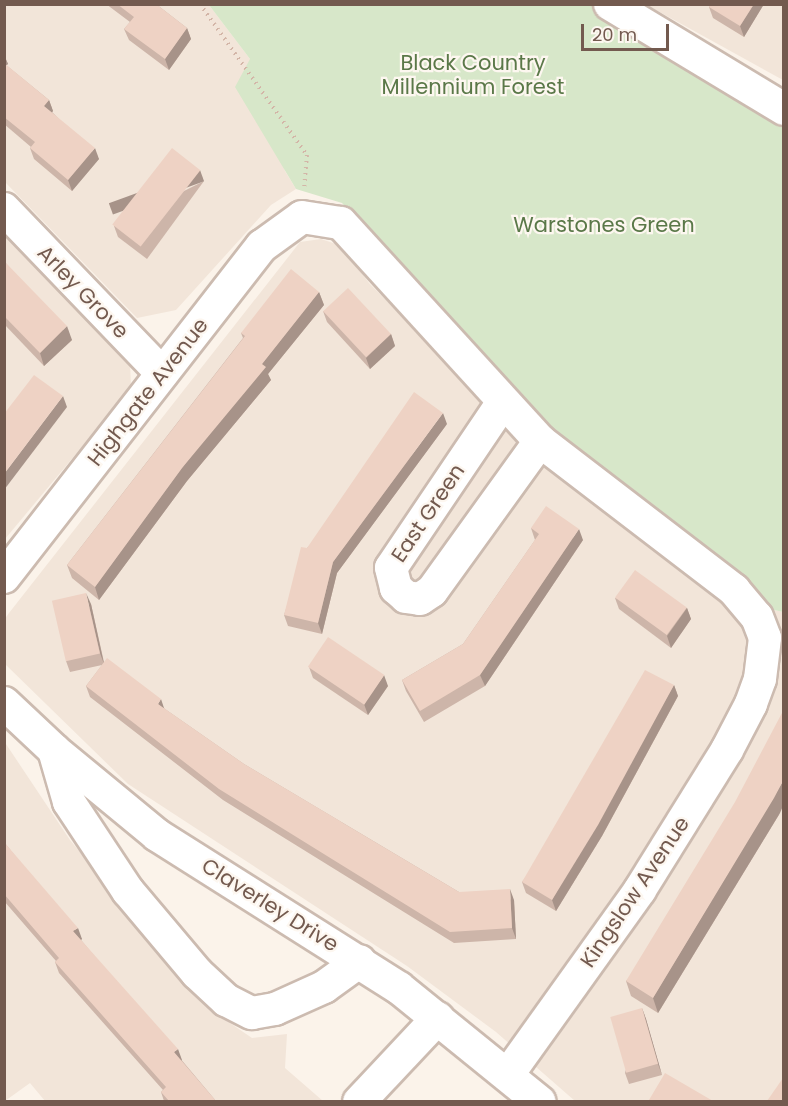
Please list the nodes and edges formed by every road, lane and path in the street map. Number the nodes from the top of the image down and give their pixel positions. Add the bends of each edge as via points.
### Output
1 (200, 4) edge
2 (610, 4) edge
3 (783, 110) edge
4 (4, 209) edge
5 (302, 217) junction
6 (162, 373) junction
7 (503, 402) junction
8 (540, 441) junction
9 (4, 577) edge
10 (4, 703) edge
11 (54, 750) junction
12 (360, 961) junction
13 (438, 1018) junction
14 (509, 1073) junction
15 (359, 1101) edge
16 (540, 1101) edge

1 - 5 path via 307,155
2 - 3 street
4 - 6 street, Arley Grove
5 - 6 street, Highgate Avenue via 262,246
5 - 7 street via 341,223
6 - 9 street, Highgate Avenue
7 - 8 street
7 - 8 street, East Green via 391,568 396,588 406,597 420,599 432,591
8 - 14 street, Kingslow Avenue via 734,590 757,617 765,638 751,704 727,750 640,890
10 - 11 street, Claverley Drive
11 - 12 street, Claverley Drive via 157,835
11 - 12 street via 69,802 128,891 197,973 226,1000 252,1013 275,1009 324,987
12 - 13 street, Claverley Drive
13 - 14 street, Claverley Drive
13 - 15 street
14 - 16 street, Claverley Drive

